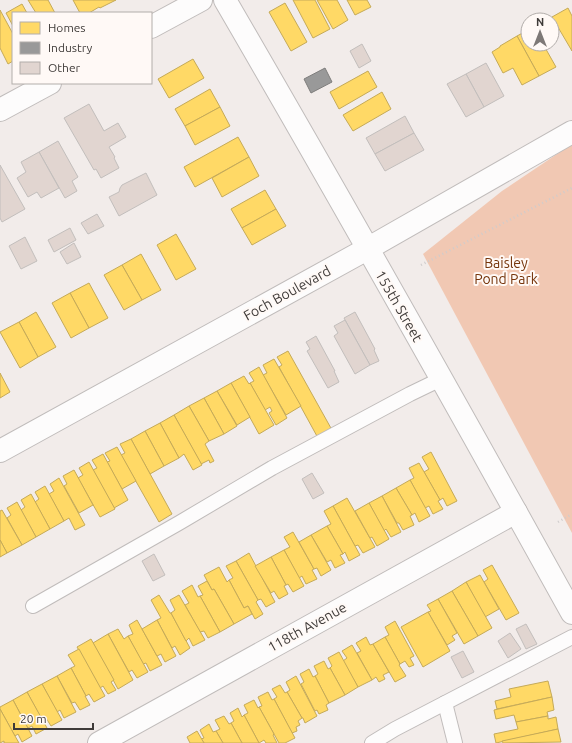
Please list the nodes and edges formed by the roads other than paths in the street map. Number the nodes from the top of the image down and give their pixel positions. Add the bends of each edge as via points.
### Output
1 (201, 0) edge
2 (225, 0) edge
3 (152, 26) edge
4 (48, 84) edge
5 (0, 110) edge
6 (572, 132) edge
7 (367, 249) junction
8 (441, 379) junction
9 (0, 451) edge
10 (516, 512) junction
11 (33, 606) dead end
12 (572, 613) edge
13 (572, 637) edge
14 (445, 703) junction
15 (99, 743) edge
16 (372, 743) edge
17 (455, 743) edge

1 - 3 street
2 - 7 street, 155th Street
4 - 5 street
6 - 7 street, Foch Boulevard
7 - 8 street, 155th Street
7 - 9 street, Foch Boulevard
8 - 10 street, 155th Street
8 - 11 lane via 272,468
10 - 12 street, 155th Street
10 - 15 street, 118th Avenue
13 - 14 lane
14 - 16 lane
14 - 17 lane

